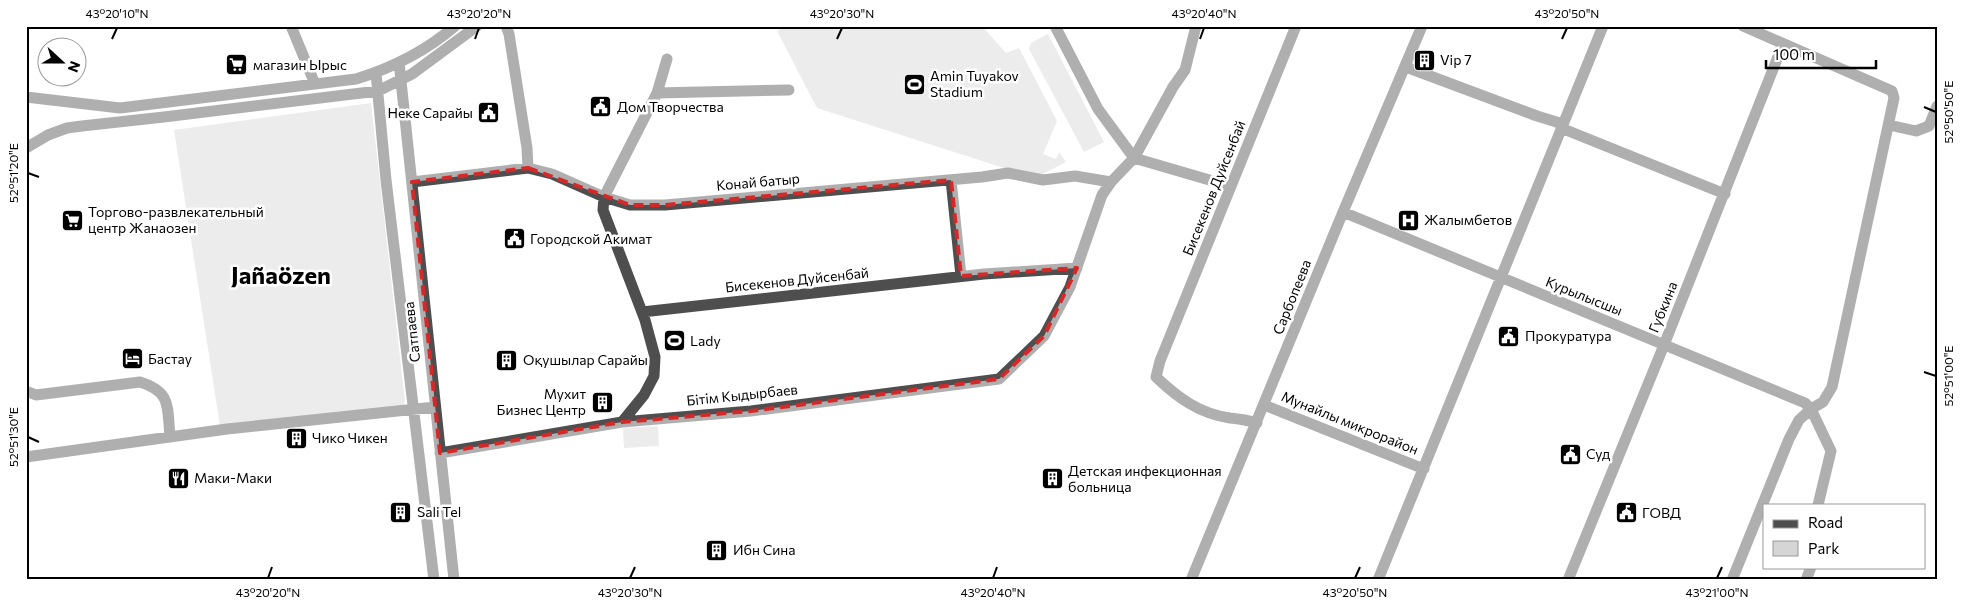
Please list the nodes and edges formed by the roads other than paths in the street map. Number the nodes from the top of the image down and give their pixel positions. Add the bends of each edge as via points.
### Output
1 (291, 26) edge
2 (454, 26) edge
3 (477, 26) edge
4 (506, 26) edge
5 (1055, 26) edge
6 (1196, 26) edge
7 (1296, 26) edge
8 (1422, 26) edge
9 (1603, 26) edge
10 (1743, 26) edge
11 (1783, 44) junction
12 (667, 59) dead end
13 (399, 62) junction
14 (1406, 67) junction
15 (376, 73) junction
16 (401, 81) junction
17 (315, 84) junction
18 (789, 90) dead end
19 (378, 91) junction
20 (657, 93) junction
21 (26, 97) edge
22 (1937, 106) edge
23 (1889, 125) junction
24 (1562, 126) junction
25 (26, 148) edge
26 (1134, 158) junction
27 (528, 168) junction
28 (951, 180) junction
29 (412, 182) junction
30 (1111, 182) junction
31 (1230, 186) junction
32 (1725, 194) junction
33 (604, 197) junction
34 (1343, 212) junction
35 (1077, 268) junction
36 (960, 276) junction
37 (1500, 277) junction
38 (642, 312) junction
39 (1664, 345) junction
40 (26, 391) edge
41 (1264, 405) junction
42 (436, 407) junction
43 (1811, 409) junction
44 (414, 410) junction
45 (622, 422) junction
46 (1257, 423) junction
47 (170, 436) junction
48 (440, 453) junction
49 (26, 457) edge
50 (1424, 469) junction
51 (445, 497) junction
52 (425, 500) junction
53 (1818, 504) edge
54 (1811, 568) edge
55 (434, 580) edge
56 (454, 580) edge
57 (1191, 580) edge
58 (1378, 580) edge
59 (1568, 580) edge
60 (1732, 580) edge
61 (1806, 580) edge

1 - 17 street
2 - 13 street via 431,46
3 - 16 street
4 - 27 street via 510,34
5 - 26 street via 1098,109
6 - 26 street, Бiтiм Кыдырбаев via 1185,70
7 - 31 street, Бисекенов Дуйсенбай
8 - 14 street, Сарбопеева
9 - 24 street
10 - 11 street
11 - 23 street via 1892,91 1894,98
11 - 32 street, Губкина
12 - 20 street
13 - 15 street
13 - 16 street, Сатпаева
14 - 24 street
14 - 34 street, Сарбопеева
15 - 17 street
15 - 19 street, Сатпаева
16 - 19 street
16 - 29 street, Сатпаева
17 - 21 street via 120,108
18 - 20 street
19 - 25 street via 67,128
19 - 44 street, Сатпаева
20 - 33 street
22 - 23 street via 1928,126 1916,131
23 - 43 street via 1832,387 1823,402
24 - 32 street
24 - 37 street
26 - 30 street, Бiтiм Кыдырбаев
26 - 31 street
27 - 29 street, Конай батыр
27 - 33 street, Конай батыр via 552,174
28 - 30 street, Конай батыр via 1008,173 1043,180 1075,176
28 - 33 street, Конай батыр via 665,205 630,205
28 - 36 street
29 - 42 street, Сатпаева
30 - 35 street, Бiтiм Кыдырбаев via 1102,196
31 - 46 street, Бисекенов Дуйсенбай via 1156,377 1194,408
32 - 39 street, Губкина
33 - 38 street via 603,210
34 - 37 street, Курылысшы
34 - 41 street, Сарбопеева
35 - 36 street, Бисекенов Дуйсенбай
35 - 45 street, Бiтiм Кыдырбаев via 1044,336 999,379 751,410
36 - 38 street, Бисекенов Дуйсенбай
37 - 39 street, Курылысшы
37 - 50 street
38 - 45 street via 655,357 654,376 644,395
39 - 43 street, Курылысшы via 1805,403
39 - 59 street, Губкина
40 - 47 street via 36,395 140,382 153,386 166,400
41 - 46 street, Сарбопеева
41 - 50 street, Мунайлы микрорайон
42 - 44 street
42 - 48 street, Сатпаева
43 - 53 street via 1831,451
43 - 60 street via 1799,420 1789,439
44 - 47 street
44 - 52 street, Сатпаева
45 - 48 street, Бiтiм Кыдырбаев
46 - 57 street, Сарбопеева
47 - 49 street
48 - 51 street, Сатпаева
50 - 58 street
51 - 52 street
51 - 56 street, Сатпаева
52 - 55 street, Сатпаева
54 - 61 street

